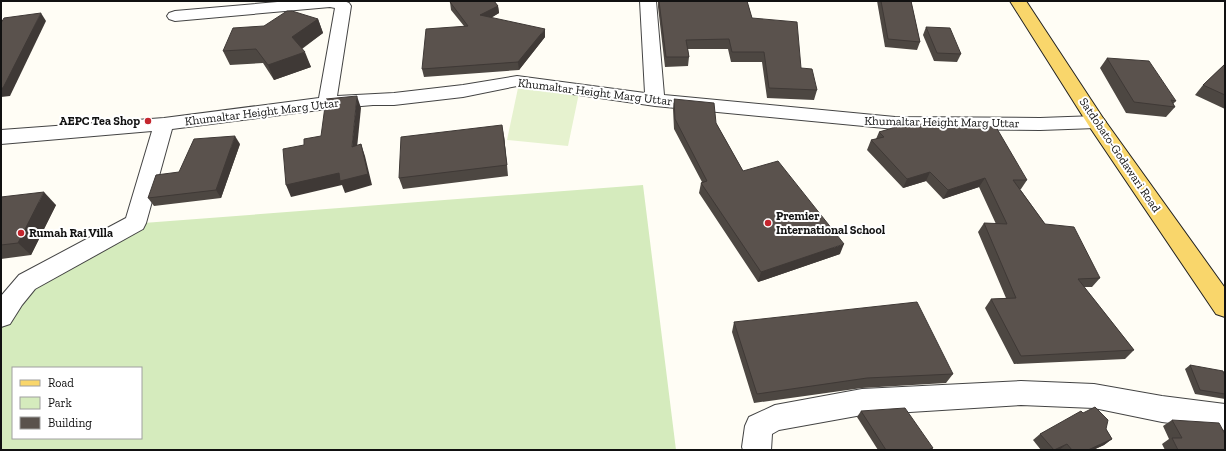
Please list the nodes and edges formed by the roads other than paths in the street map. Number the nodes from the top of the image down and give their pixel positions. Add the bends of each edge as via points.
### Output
1 (1018, 1) edge
2 (645, 2) edge
3 (175, 16) dead end
4 (655, 100) junction
5 (327, 103) junction
6 (1096, 122) junction
7 (164, 124) junction
8 (1, 137) edge
9 (1225, 307) edge
10 (1, 317) edge
11 (1225, 417) edge
12 (757, 450) edge

1 - 6 main road, Satdobato-Godawari Road
2 - 4 street
3 - 5 street via 330,2 343,6
4 - 5 street, Khumaltar Height Marg Uttar via 517,81 463,91 394,99
4 - 6 street, Khumaltar Height Marg Uttar via 895,123
5 - 7 street, Khumaltar Height Marg Uttar
6 - 9 main road, Satdobato-Godawari Road
7 - 8 street, Khumaltar Height Marg Uttar
7 - 10 street via 135,223 27,282 12,298
11 - 12 street via 1162,409 1094,396 1021,393 862,402 775,418 759,426

